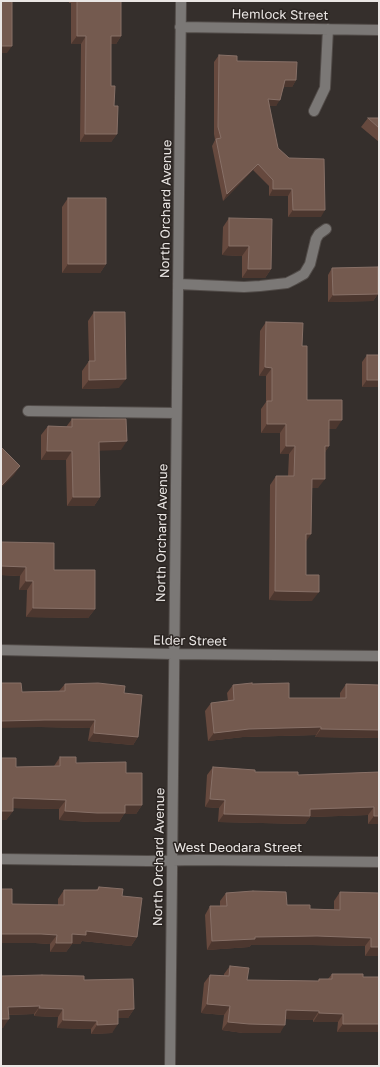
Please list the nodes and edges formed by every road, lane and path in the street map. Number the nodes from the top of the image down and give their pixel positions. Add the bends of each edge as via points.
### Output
1 (181, 1) edge
2 (180, 27) junction
3 (328, 29) junction
4 (379, 30) edge
5 (314, 111) dead end
6 (326, 229) dead end
7 (178, 284) junction
8 (28, 411) dead end
9 (176, 413) junction
10 (1, 650) edge
11 (174, 654) junction
12 (379, 656) edge
13 (1, 860) edge
14 (171, 861) junction
15 (379, 862) edge
16 (170, 1066) edge

1 - 2 street, North Orchard Avenue
2 - 3 street, Hemlock Street
2 - 7 street, North Orchard Avenue
3 - 4 street, Hemlock Street
3 - 5 street via 326,88
6 - 7 street via 316,239 310,264 304,274 291,281 260,286
7 - 9 street, North Orchard Avenue
8 - 9 street
9 - 11 street, North Orchard Avenue
10 - 11 street, Elder Street
11 - 12 street, Elder Street
11 - 14 street, North Orchard Avenue
13 - 14 street, West Deodara Street
14 - 15 street, West Deodara Street
14 - 16 street, North Orchard Avenue

